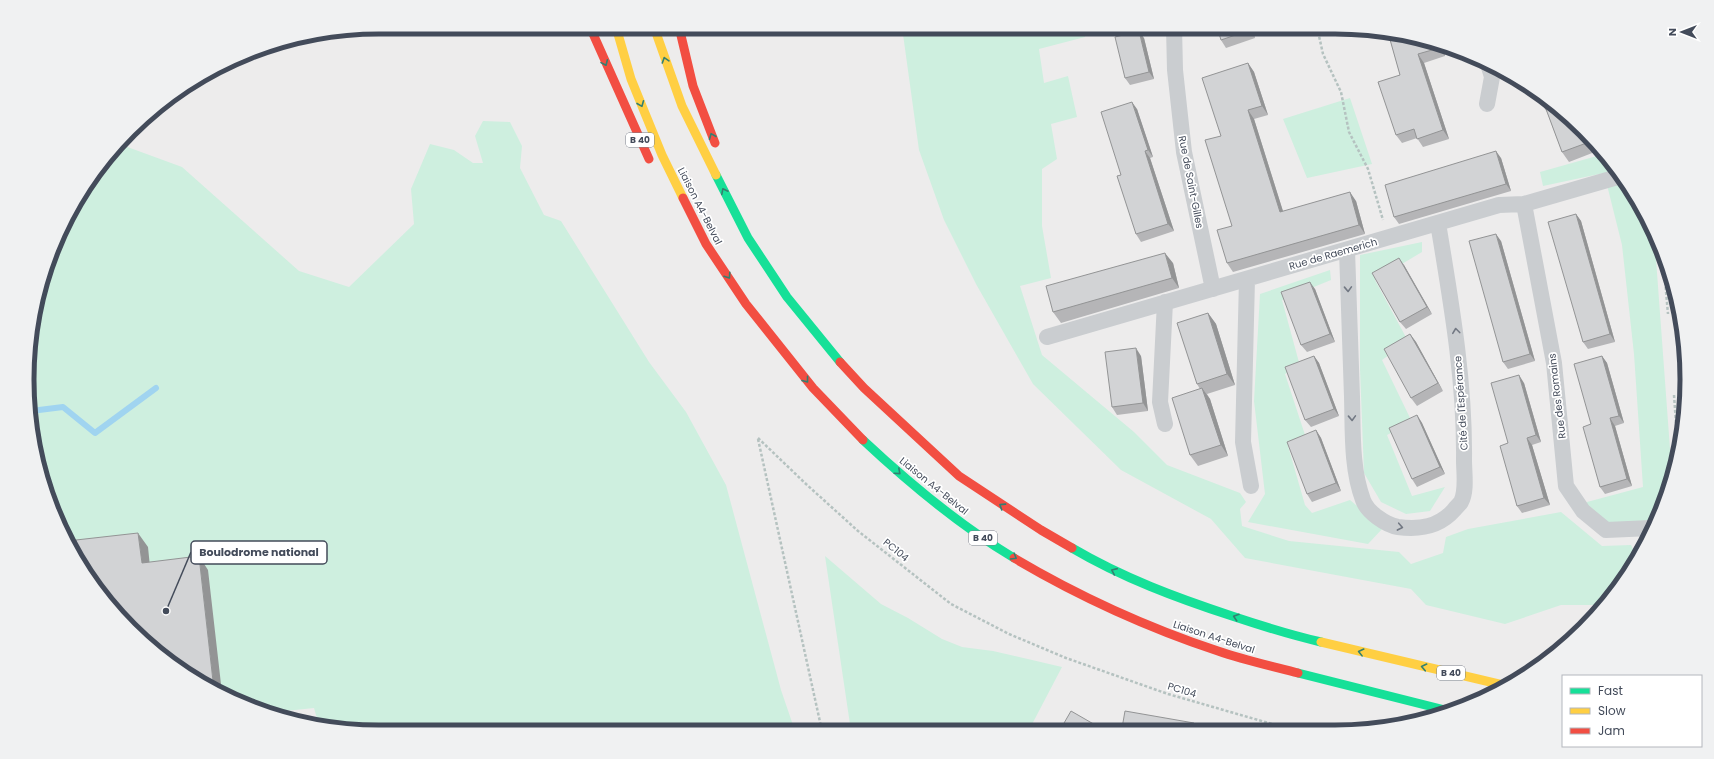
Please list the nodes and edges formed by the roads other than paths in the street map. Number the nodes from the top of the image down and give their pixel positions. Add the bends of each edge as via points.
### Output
1 (593, 34) edge
2 (618, 34) edge
3 (656, 34) edge
4 (680, 34) edge
5 (1174, 34) edge
6 (1490, 72) edge
7 (1487, 104) dead end
8 (720, 154) dead end
9 (654, 171) dead end
10 (1615, 178) edge
11 (737, 194) dead end
12 (675, 202) dead end
13 (1524, 204) junction
14 (1438, 223) junction
15 (748, 238) junction
16 (706, 244) junction
17 (1347, 250) junction
18 (1247, 279) junction
19 (1213, 288) junction
20 (1165, 302) junction
21 (1047, 337) dead end
22 (1165, 424) dead end
23 (1251, 486) dead end
24 (1646, 528) edge
25 (1499, 683) edge
26 (1440, 709) edge

1 -> 9 main road, B 40
2 -> 16 main road, Liaison A4-Belval / B 40 via 632,79 662,155
15 -> 3 main road, B 40 via 682,106
8 -> 4 main road via 698,101
5 - 19 street, Rue de Saint-Gilles via 1175,70 1184,152
6 - 7 street via 1492,77
10 - 13 street, Rue de Raemerich
11 - 15 main road, B 40
12 - 16 main road, B 40
13 - 14 street, Rue de Raemerich via 1499,205
13 - 24 street, Rue des Romains via 1554,363 1566,486 1583,511 1606,530
14 - 17 street, Rue de Raemerich
17 -> 14 street, Cité de l'Espérance via 1357,483 1364,502 1379,519 1395,526 1428,527 1440,523 1449,516 1461,502 1464,489 1464,426 1456,329
25 -> 15 main road, B 40 via 1398,662 1291,635 1198,605 1103,566 1041,530 959,476 864,388 787,297
16 -> 26 main road, Liaison A4-Belval / B 40 via 746,304 813,388 852,430 900,474 960,522 1001,550 1092,601 1220,652
17 - 18 street, Rue de Raemerich
18 - 19 street, Rue de Raemerich
18 - 23 street via 1243,442
19 - 20 street, Rue de Raemerich
20 - 21 street, Rue de Raemerich
20 - 22 street via 1160,402

